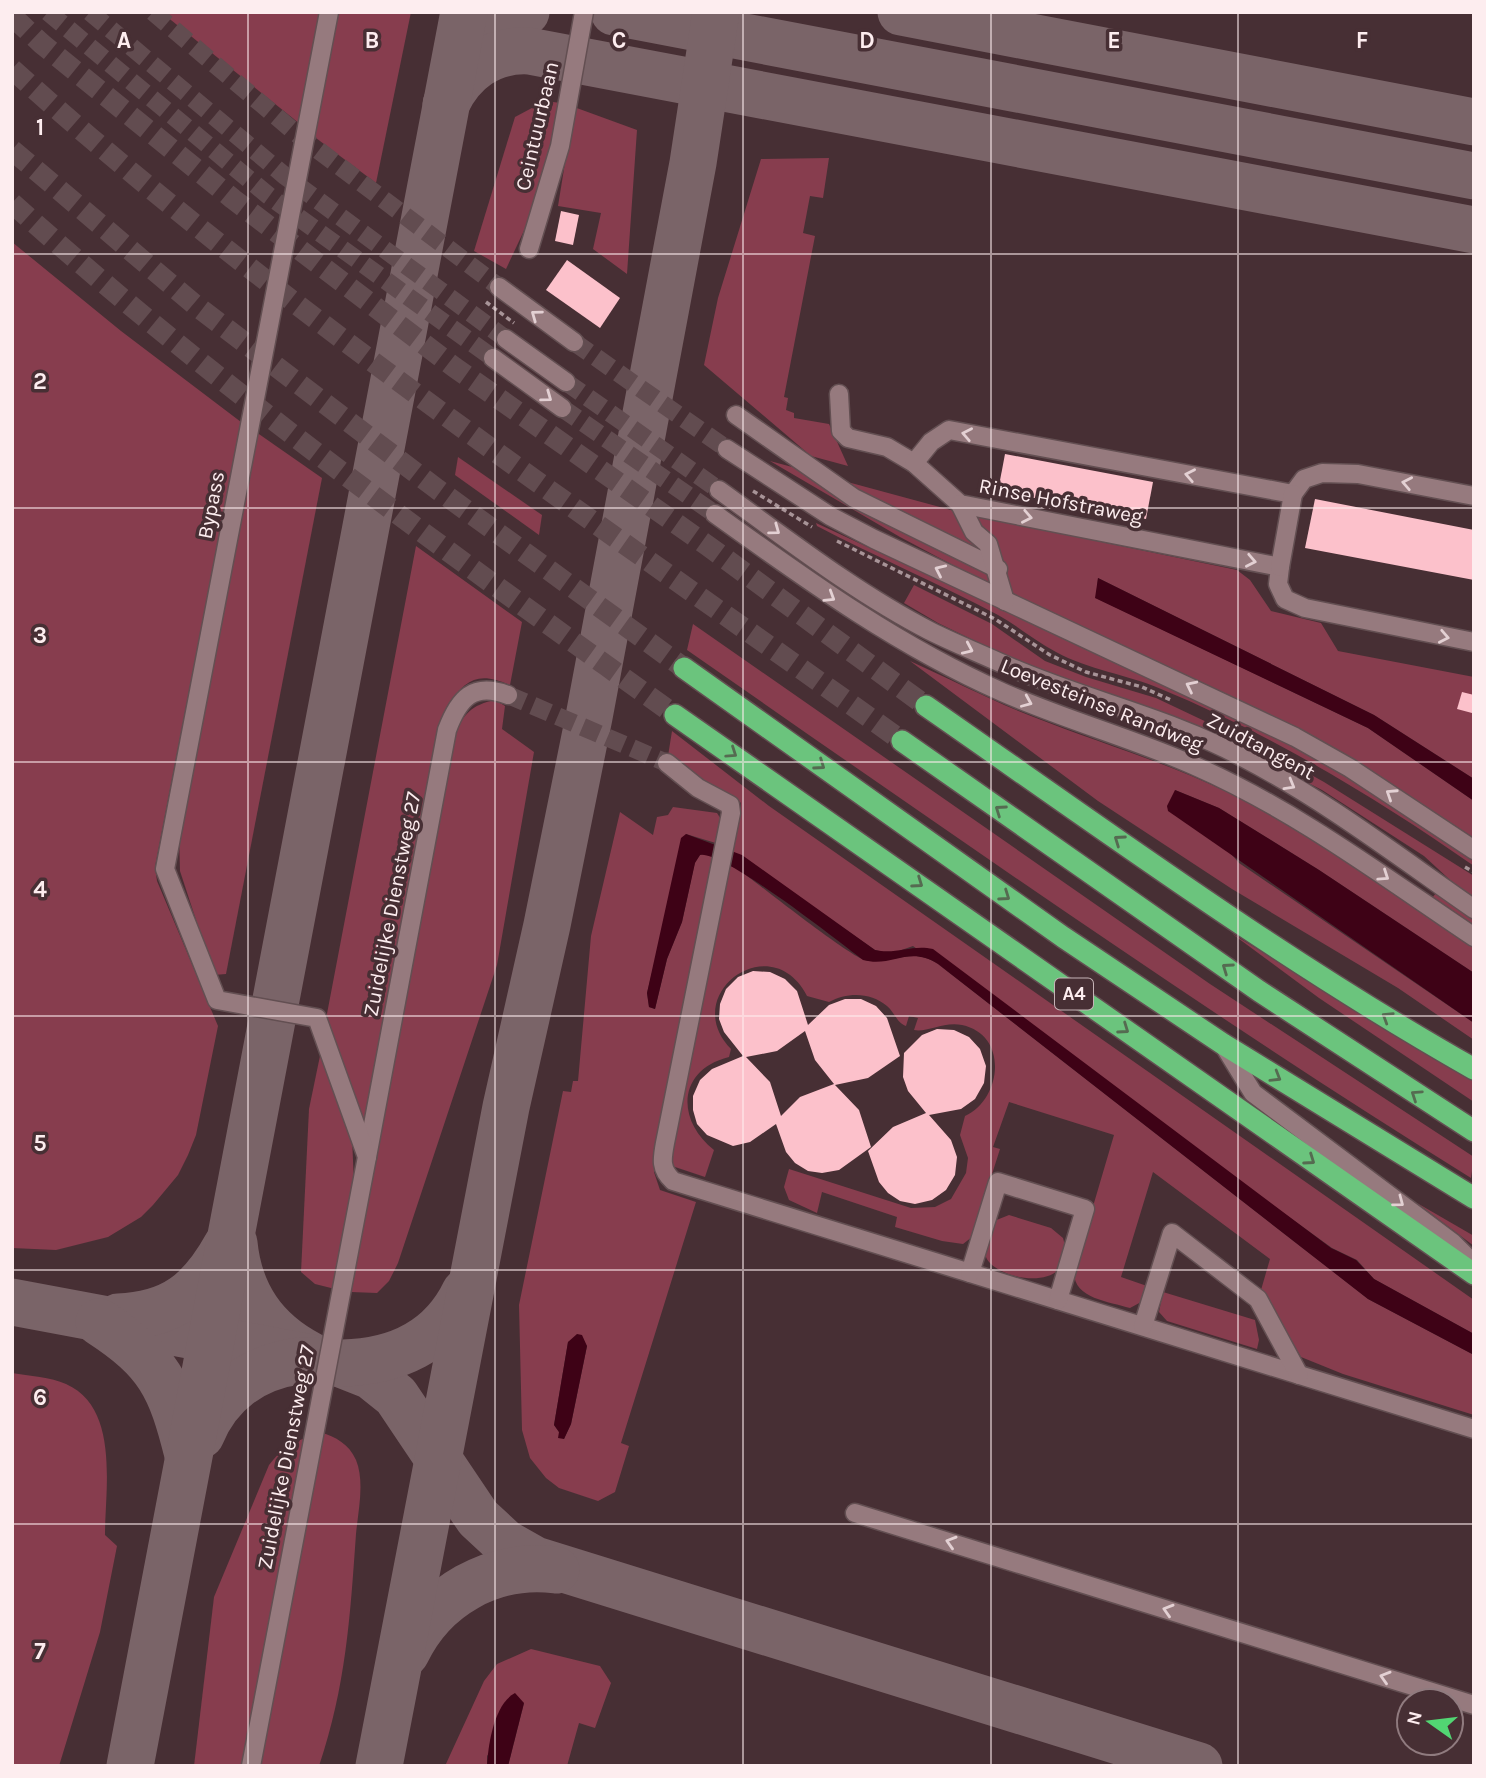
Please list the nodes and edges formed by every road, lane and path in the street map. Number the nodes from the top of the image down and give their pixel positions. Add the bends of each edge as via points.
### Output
1 (329, 12) edge
2 (584, 12) edge
3 (530, 249) dead end
4 (499, 288) tunnel mouth
5 (506, 339) tunnel mouth
6 (574, 342) tunnel mouth
7 (492, 358) tunnel mouth
8 (566, 382) tunnel mouth
9 (839, 394) dead end
10 (562, 408) tunnel mouth
11 (736, 415) dead end
12 (727, 449) tunnel mouth
13 (914, 463) junction
14 (743, 484) dead end
15 (719, 491) tunnel mouth
16 (1293, 494) junction
17 (1474, 496) edge
18 (960, 504) junction
19 (715, 514) tunnel mouth
20 (815, 529) dead end
21 (836, 541) dead end
22 (1280, 567) junction
23 (998, 569) junction
24 (1005, 601) junction
25 (1474, 642) edge
26 (684, 668) tunnel mouth
27 (955, 668) junction
28 (1026, 673) junction
29 (503, 693) tunnel mouth
30 (1177, 703) dead end
31 (926, 706) tunnel mouth
32 (675, 715) tunnel mouth
33 (902, 741) tunnel mouth
34 (667, 763) tunnel mouth
35 (1474, 849) edge
36 (1474, 909) edge
37 (1474, 937) edge
38 (1223, 1044) junction
39 (1445, 1053) junction
40 (1474, 1069) edge
41 (1474, 1078) edge
42 (1474, 1132) edge
43 (368, 1157) junction
44 (1474, 1198) edge
45 (1474, 1264) edge
46 (970, 1273) junction
47 (1474, 1274) edge
48 (1058, 1300) junction
49 (1143, 1326) junction
50 (1299, 1375) junction
51 (1474, 1429) edge
52 (855, 1513) dead end
53 (1474, 1705) edge
54 (251, 1766) edge

1 - 43 street, Bypass via 165,869 218,1000 317,1018
2 - 3 street, Ceintuurbaan via 560,146
6 -> 4 street
5 - 8 street
7 -> 10 street
9 - 13 street, Rinse Hofstraweg via 841,431 848,438 887,447
11 - 23 street via 854,498
24 -> 12 street via 830,516
16 -> 13 street via 949,430 931,442
13 - 18 street, Rinse Hofstraweg
14 - 20 path
15 -> 28 street, Zuidtangent via 929,631
17 -> 16 street via 1340,472 1304,480
16 - 22 street
18 -> 22 street, Rinse Hofstraweg
18 - 23 street via 974,532 988,544
19 -> 27 street, Loevesteinse Randweg via 821,591
21 - 30 path, Loevesteinse Randweg via 995,619 1050,655
22 -> 25 street via 1278,584 1285,599 1305,608
23 - 24 street
35 -> 24 street via 1295,737
26 -> 38 highway, A4 via 1063,937
27 - 28 street
27 -> 37 street, Loevesteinse Randweg via 1056,715 1194,765 1338,844
28 -> 36 street, Zuidtangent via 1179,728 1243,757
29 - 43 street, Zuidelijke Dienstweg 27 via 479,690 466,697 447,730
39 -> 31 highway via 1175,879
32 -> 47 highway, A4
42 -> 33 highway via 1259,991
34 - 46 street via 698,788 730,805 664,1143 664,1173 673,1181
38 -> 44 highway, A4
38 -> 45 street via 1253,1093 1453,1243
39 - 40 highway
39 - 41 street
43 - 54 street, Zuidelijke Dienstweg 27
46 - 48 street
46 - 48 street via 998,1182 1085,1209
48 - 49 street
49 - 50 street
49 - 50 street via 1172,1233 1258,1299
50 - 51 street
53 -> 52 street

